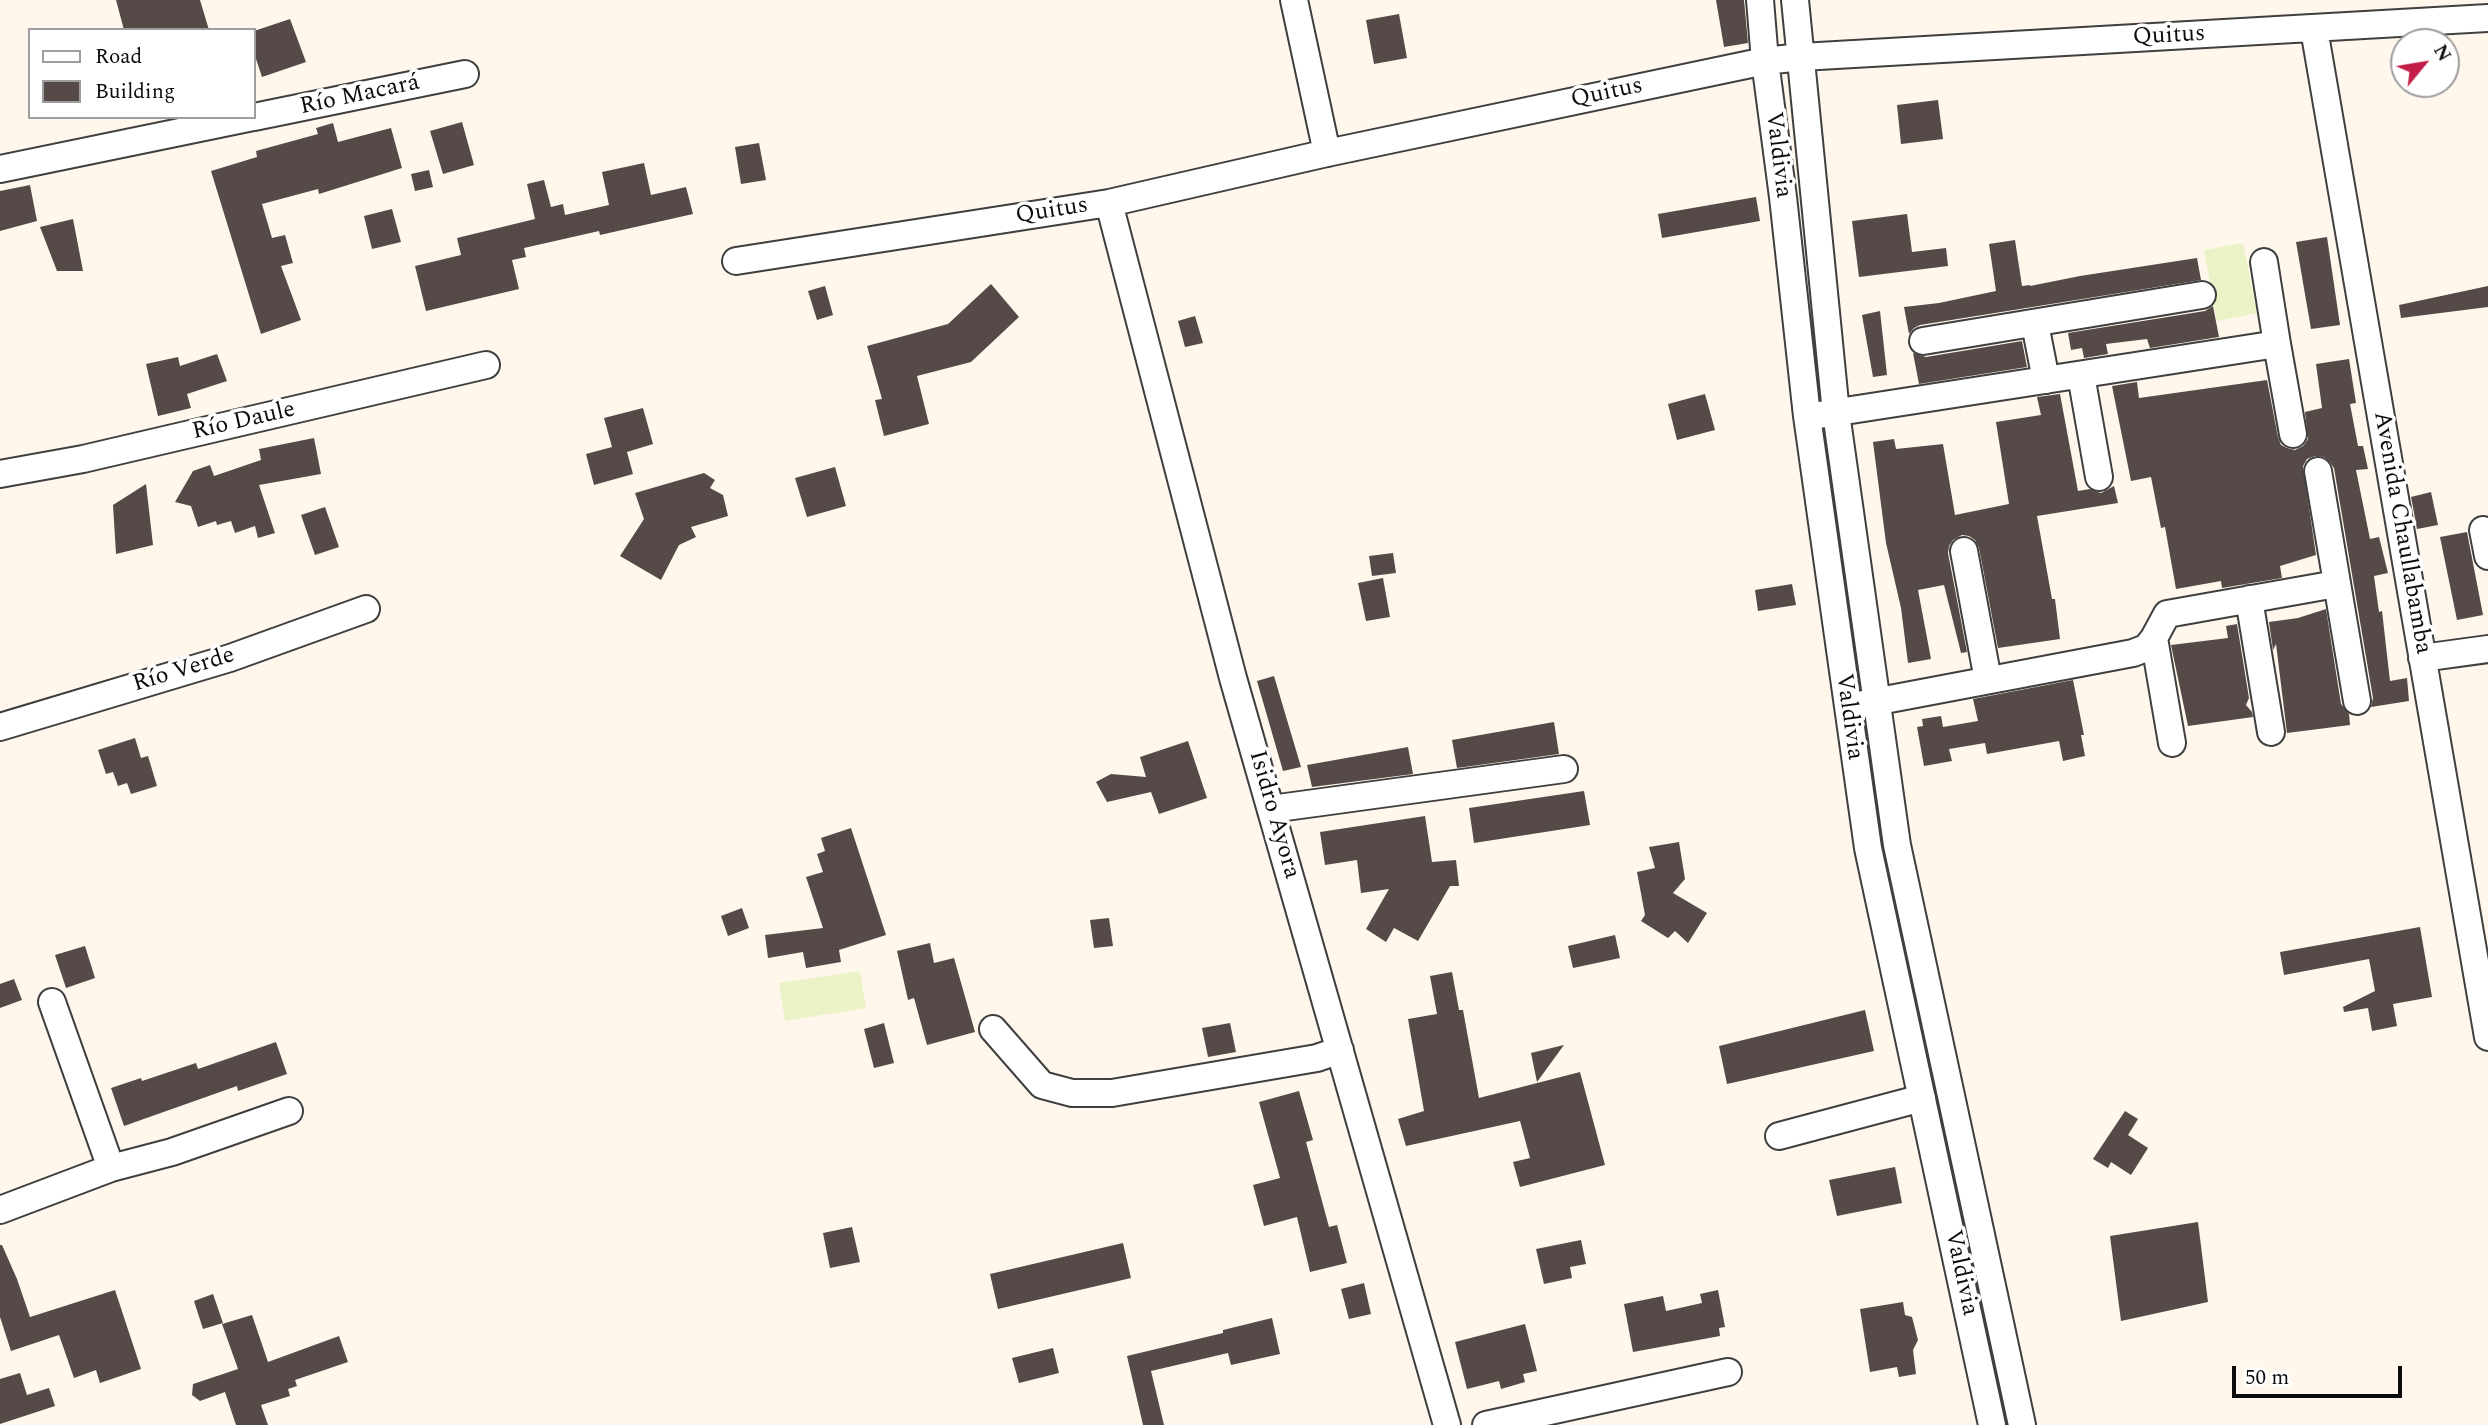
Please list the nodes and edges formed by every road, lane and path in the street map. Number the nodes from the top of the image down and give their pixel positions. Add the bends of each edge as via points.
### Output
1 (1294, 0) edge
2 (1760, 0) edge
3 (1795, 0) edge
4 (2488, 18) edge
5 (2314, 29) junction
6 (1801, 57) junction
7 (1765, 61) junction
8 (466, 74) dead end
9 (256, 116) edge
10 (243, 119) edge
11 (1327, 153) junction
12 (0, 169) edge
13 (1813, 194) junction
14 (1783, 197) junction
15 (1109, 203) junction
16 (736, 261) dead end
17 (2263, 262) dead end
18 (2202, 295) dead end
19 (2035, 324) junction
20 (1923, 341) dead end
21 (2277, 344) junction
22 (486, 365) dead end
23 (2081, 375) junction
24 (2046, 380) junction
25 (1836, 413) junction
26 (1807, 416) junction
27 (2293, 434) dead end
28 (2318, 471) dead end
29 (0, 474) edge
30 (2099, 477) dead end
31 (1964, 551) dead end
32 (2336, 584) junction
33 (2249, 599) junction
34 (366, 609) dead end
35 (2154, 638) junction
36 (2488, 649) edge
37 (2422, 658) junction
38 (1988, 680) junction
39 (2357, 701) dead end
40 (1875, 702) junction
41 (1846, 707) junction
42 (0, 727) edge
43 (2271, 732) dead end
44 (2172, 743) dead end
45 (1564, 769) dead end
46 (1271, 809) junction
47 (2478, 925) edge
48 (52, 1002) dead end
49 (993, 1029) dead end
50 (2488, 1037) edge
51 (1340, 1050) junction
52 (1922, 1098) junction
53 (289, 1111) dead end
54 (1779, 1136) dead end
55 (111, 1168) junction
56 (0, 1210) edge
57 (1978, 1223) junction
58 (1950, 1230) junction
59 (1728, 1372) dead end
60 (1447, 1425) edge
61 (1486, 1425) edge
62 (1992, 1425) edge
63 (2022, 1425) edge

1 - 11 street
2 - 7 street, Valdivia
3 - 6 street, Valdivia
4 - 5 street, Quitus
5 - 6 street, Quitus
5 - 37 street, Avenida Chaullabamba
6 - 7 street, Quitus
6 - 13 street, Valdivia
7 - 11 street, Quitus
7 - 14 street, Valdivia
8 - 9 street, Río Macará
10 - 12 street, Río Macará
11 - 15 street, Quitus
13 - 14 street
13 - 25 street, Valdivia
14 - 26 street, Valdivia
15 - 16 street, Quitus
15 - 46 street, Isidro Ayora
17 - 21 street
18 - 19 street
19 - 20 street
19 - 24 street
21 - 23 street
21 - 27 street
22 - 29 street, Río Daule via 83,459
23 - 24 street
23 - 30 street
24 - 25 street
25 - 26 street
25 - 40 street, Valdivia
26 - 41 street, Valdivia
28 - 32 street
31 - 38 street
32 - 33 street
32 - 39 street
33 - 35 street via 2167,614
33 - 43 street
34 - 42 street, Río Verde via 229,658
35 - 38 street via 2133,653
35 - 44 street
36 - 37 street
37 - 47 street, Avenida Chaullabamba
38 - 40 street
40 - 41 street
40 - 57 street, Valdivia via 1896,845
41 - 52 street, Valdivia via 1867,848
45 - 46 street
46 - 51 street, Isidro Ayora
47 - 50 street, Avenida Chaullabamba
48 - 55 street
49 - 51 street via 1042,1085 1072,1093 1112,1093 1317,1058
51 - 60 street, Isidro Ayora
52 - 54 street
52 - 58 street, Valdivia
53 - 55 street
55 - 56 street
57 - 58 street
57 - 63 street, Valdivia
58 - 62 street, Valdivia
59 - 61 street

